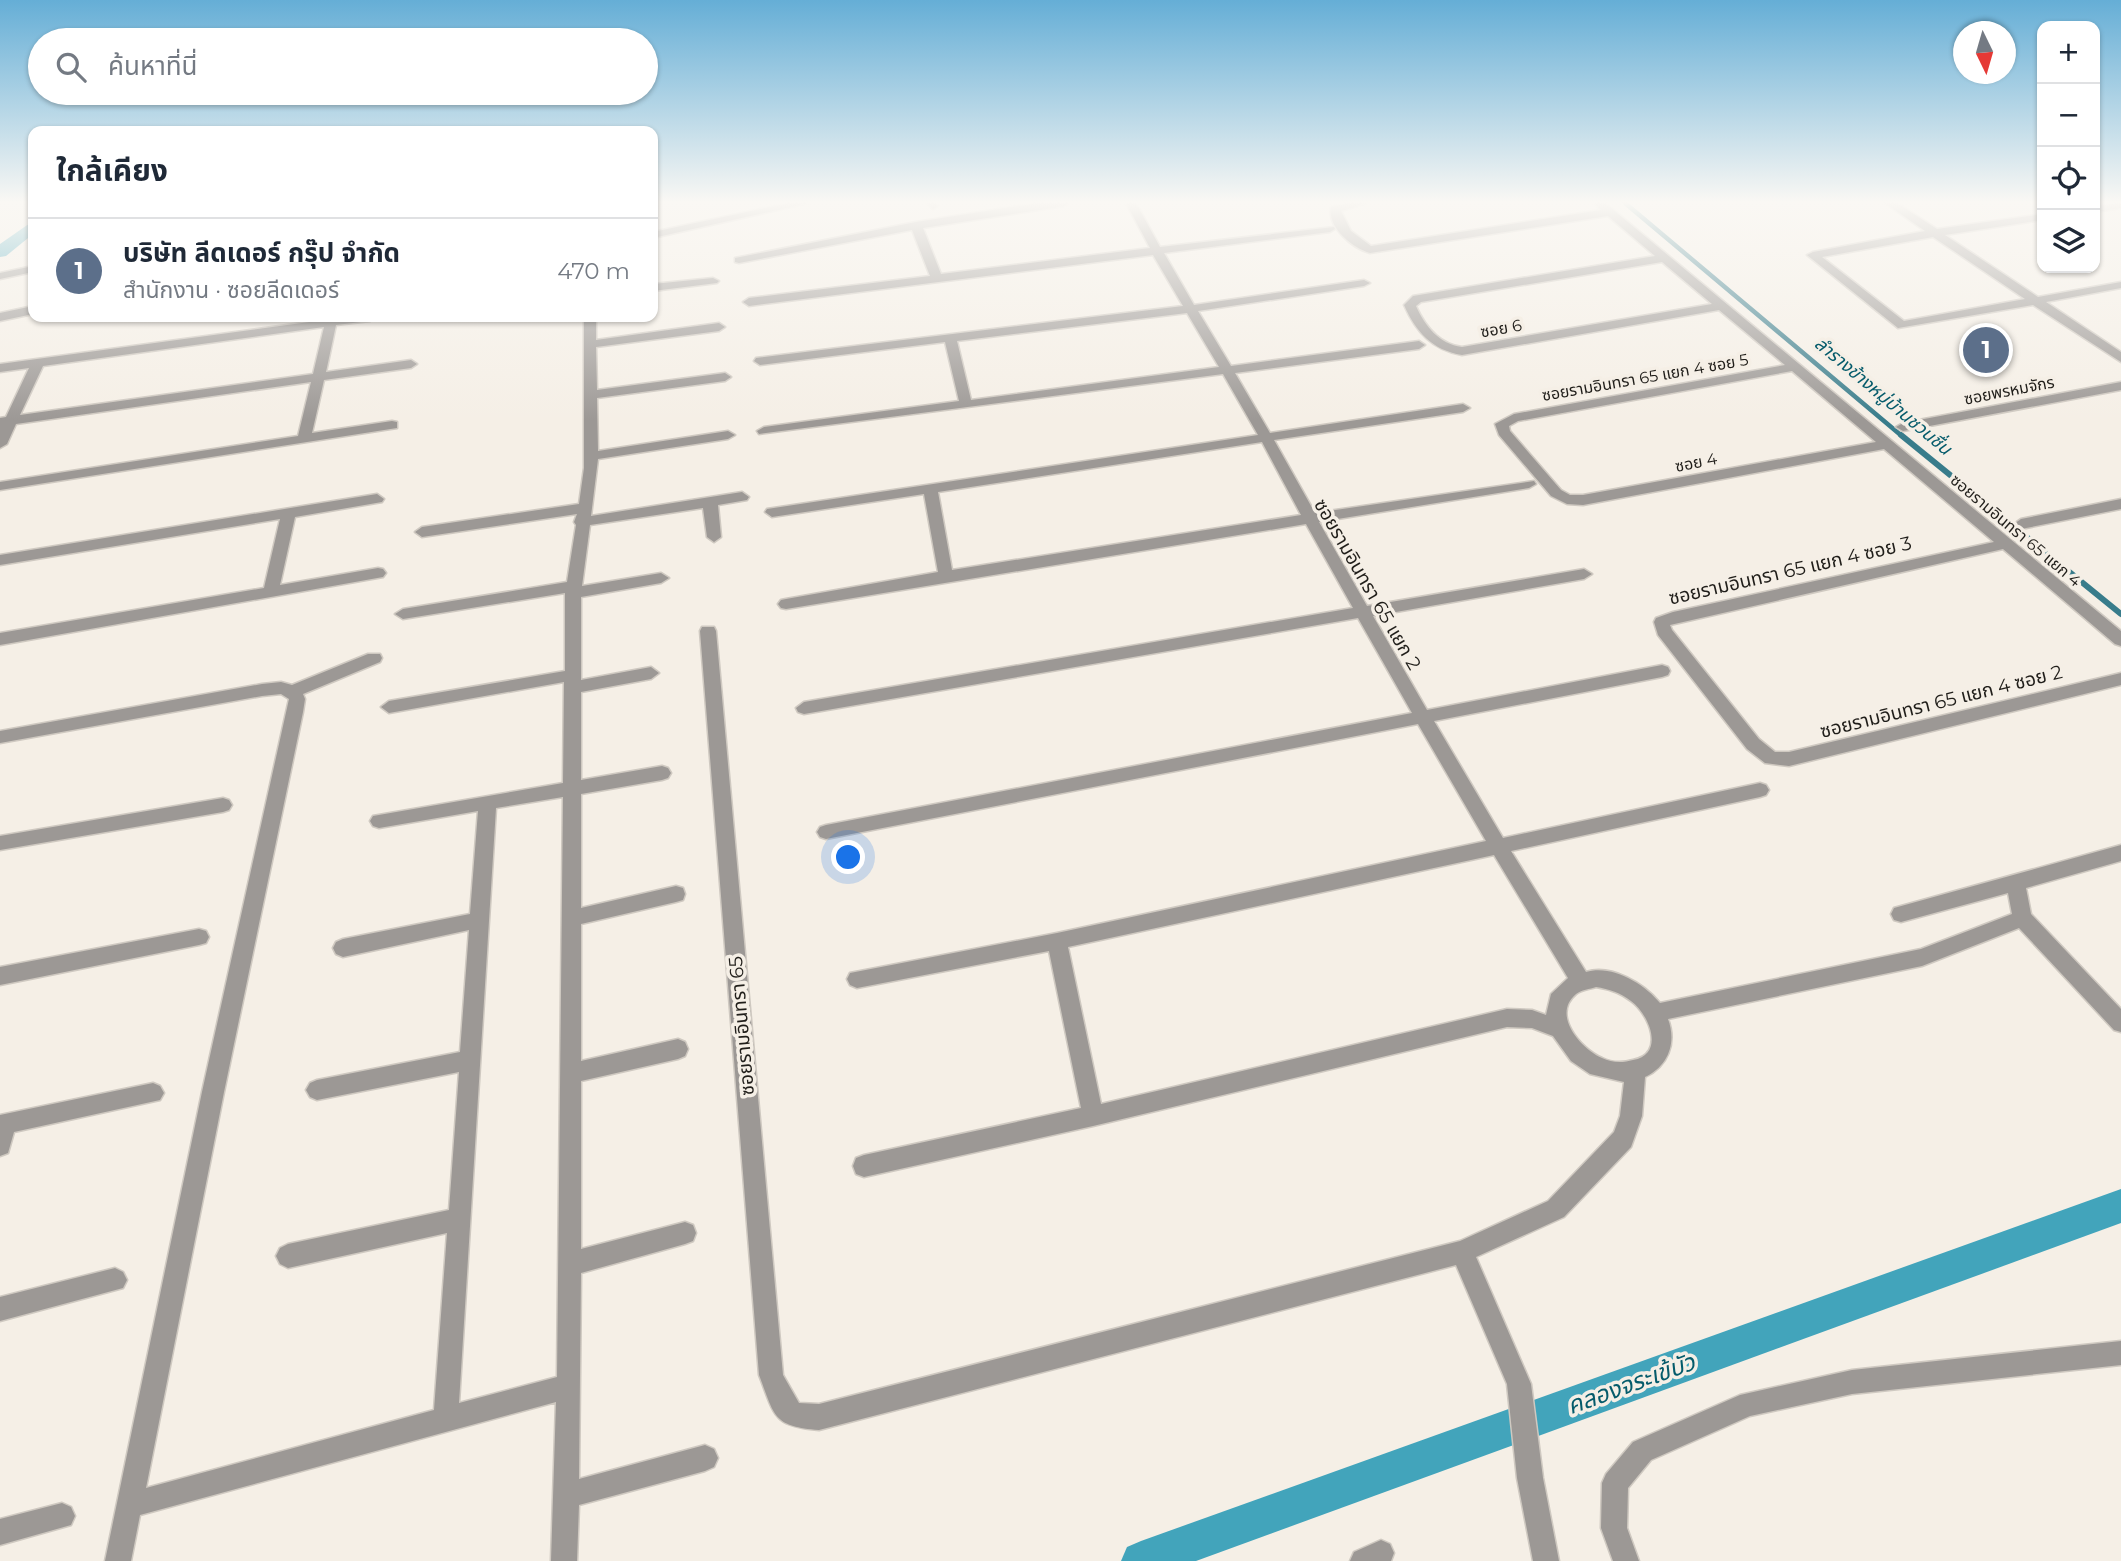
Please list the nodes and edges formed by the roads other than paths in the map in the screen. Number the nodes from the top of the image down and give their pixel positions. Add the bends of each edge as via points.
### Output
1 (954, 276) edge
2 (1169, 276) edge
3 (1556, 276) edge
4 (1685, 276) edge
5 (1838, 276) edge
6 (1999, 276) edge
7 (937, 278) joint
8 (713, 281) dead end
9 (1364, 283) dead end
10 (2121, 285) edge
11 (658, 287) edge
12 (2034, 299) junction
13 (749, 302) dead end
14 (1721, 306) junction
15 (1189, 309) junction
16 (28, 311) edge
17 (0, 317) edge
18 (331, 322) joint
19 (590, 322) edge
20 (719, 327) dead end
21 (950, 338) junction
22 (590, 344) junction
23 (1419, 345) dead end
24 (2121, 358) edge
25 (760, 361) dead end
26 (38, 363) junction
27 (411, 364) dead end
28 (1796, 367) junction
29 (0, 368) edge
30 (1226, 370) junction
31 (319, 377) junction
32 (725, 377) dead end
33 (2121, 386) edge
34 (591, 395) junction
35 (966, 404) junction
36 (1463, 408) dead end
37 (6, 421) edge
38 (1502, 424) joint
39 (392, 425) dead end
40 (1903, 427) dead end
41 (764, 431) dead end
42 (728, 435) dead end
43 (304, 439) junction
44 (1267, 440) junction
45 (0, 444) edge
46 (1886, 444) junction
47 (591, 456) junction
48 (1529, 484) dead end
49 (0, 486) edge
50 (930, 489) junction
51 (742, 497) dead end
52 (377, 499) dead end
53 (710, 502) junction
54 (2121, 504) edge
55 (772, 512) dead end
56 (289, 513) junction
57 (583, 515) junction
58 (1309, 520) junction
59 (2021, 524) dead end
60 (422, 532) dead end
61 (714, 537) dead end
62 (2006, 544) junction
63 (0, 560) edge
64 (378, 573) dead end
65 (1584, 574) dead end
66 (946, 576) junction
67 (662, 578) dead end
68 (574, 589) junction
69 (271, 592) junction
70 (786, 604) dead end
71 (1362, 612) junction
72 (403, 614) dead end
73 (708, 631) dead end
74 (0, 639) edge
75 (2121, 640) edge
76 (374, 658) dead end
77 (1662, 671) dead end
78 (651, 673) dead end
79 (2121, 679) edge
80 (573, 681) junction
81 (292, 691) junction
82 (389, 706) dead end
83 (804, 708) dead end
84 (1423, 719) junction
85 (0, 737) edge
86 (1771, 758) joint
87 (662, 773) dead end
88 (572, 789) junction
89 (1760, 790) dead end
90 (487, 803) junction
91 (223, 805) dead end
92 (379, 821) dead end
93 (826, 832) dead end
94 (0, 843) edge
95 (1498, 847) junction
96 (2121, 853) edge
97 (2016, 883) junction
98 (676, 894) dead end
99 (1901, 914) dead end
100 (572, 918) junction
101 (2022, 918) junction
102 (479, 920) junction
103 (199, 937) dead end
104 (1057, 941) junction
105 (343, 948) dead end
106 (0, 976) edge
107 (858, 979) dead end
108 (1580, 980) junction
109 (1655, 1013) junction
110 (2121, 1023) edge
111 (1558, 1028) junction
112 (678, 1049) dead end
113 (470, 1060) junction
114 (1635, 1072) junction
115 (571, 1073) junction
116 (317, 1090) dead end
117 (153, 1093) dead end
118 (1093, 1116) junction
119 (2, 1131) edge
120 (864, 1166) dead end
121 (459, 1219) junction
122 (685, 1233) dead end
123 (1462, 1252) junction
124 (288, 1256) dead end
125 (570, 1264) junction
126 (116, 1280) dead end
127 (0, 1309) edge
128 (2121, 1353) edge
129 (569, 1386) junction
130 (446, 1419) junction
131 (705, 1458) dead end
132 (566, 1495) junction
133 (130, 1505) junction
134 (62, 1516) dead end
135 (0, 1532) edge
136 (118, 1561) edge
137 (564, 1561) edge
138 (1546, 1561) edge
139 (1626, 1561) edge

1 - 7 street
2 - 15 street, ซอยรามอินทรา 65 แยก 2
3 - 14 street, ซอย 6 via 1417,299 1410,305 1436,343 1462,351
4 - 14 street, ซอยรามอินทรา 65 แยก 4
5 - 12 street via 1902,325
6 - 12 street
7 - 13 street
8 - 11 street
9 - 15 street
10 - 12 street
12 - 24 street
14 - 28 street, ซอยรามอินทรา 65 แยก 4
15 - 21 street
15 - 30 street, ซอยรามอินทรา 65 แยก 2
16 - 17 street
18 - 26 street
18 - 31 street
19 - 22 street
20 - 22 street
21 - 25 street
21 - 35 street
22 - 34 street
23 - 30 street
26 - 29 street
26 - 37 street
27 - 31 street
28 - 38 street, ซอยรามอินทรา 65 แยก 4 ซอย 5 via 1514,418
28 - 46 street, ซอยรามอินทรา 65 แยก 4
30 - 35 street
30 - 44 street, ซอยรามอินทรา 65 แยก 2
31 - 37 street
31 - 43 street
32 - 34 street
33 - 40 street, ซอยพรหมจักร
34 - 47 street
35 - 41 street
36 - 44 street
37 - 45 street
38 - 46 street, ซอย 4 via 1556,493 1583,500
39 - 43 street
42 - 47 street
43 - 49 street
44 - 50 street
44 - 58 street, ซอยรามอินทรา 65 แยก 2
46 - 62 street, ซอยรามอินทรา 65 แยก 4
47 - 57 street
48 - 58 street
50 - 55 street
50 - 66 street
51 - 53 street
52 - 56 street
53 - 57 street
53 - 61 street
54 - 59 street
56 - 63 street
56 - 69 street
57 - 60 street
57 - 68 street
58 - 66 street
58 - 71 street, ซอยรามอินทรา 65 แยก 2
62 - 75 street, ซอยรามอินทรา 65 แยก 4
62 - 86 street, ซอยรามอินทรา 65 แยก 4 ซอย 3 via 1662,622 1664,631 1753,744
64 - 69 street
65 - 71 street
66 - 70 street
67 - 68 street
68 - 72 street
68 - 80 street
69 - 74 street
71 - 83 street
71 - 84 street, ซอยรามอินทรา 65 แยก 2
73 - 123 street, ซอยรามอินทรา 65 via 771,1375 792,1415 819,1417
76 - 81 street
77 - 84 street
78 - 80 street
79 - 86 street, ซอยรามอินทรา 65 แยก 4 ซอย 2 via 1789,760
80 - 82 street
80 - 88 street
81 - 85 street via 262,690
81 - 133 street via 297,699 295,712
84 - 93 street
84 - 95 street, ซอยรามอินทรา 65 แยก 2
87 - 88 street
88 - 90 street
88 - 100 street
89 - 95 street
90 - 92 street
90 - 102 street
91 - 94 street
95 - 104 street
95 - 108 street, ซอยรามอินทรา 65 แยก 2
96 - 97 street
97 - 99 street
97 - 101 street
98 - 100 street
100 - 115 street
101 - 109 street via 1922,957
101 - 110 street
102 - 105 street
102 - 113 street
103 - 106 street
104 - 107 street
104 - 118 street
108 - 109 street via 1596,978 1629,988
108 - 111 street via 1558,998
109 - 114 street via 1663,1043 1649,1066
111 - 114 street via 1567,1044 1598,1068
111 - 118 street via 1532,1019 1507,1018
112 - 115 street
113 - 116 street
113 - 121 street
114 - 123 street via 1631,1116 1623,1139 1556,1209
115 - 125 street
117 - 119 street
118 - 120 street
121 - 124 street
121 - 130 street
122 - 125 street
123 - 138 street via 1519,1384
125 - 129 street
126 - 127 street
128 - 139 street via 1852,1382 1749,1404 1642,1451 1615,1483 1614,1528
129 - 130 street
129 - 132 street
130 - 133 street
131 - 132 street
132 - 137 street
133 - 136 street
134 - 135 street

